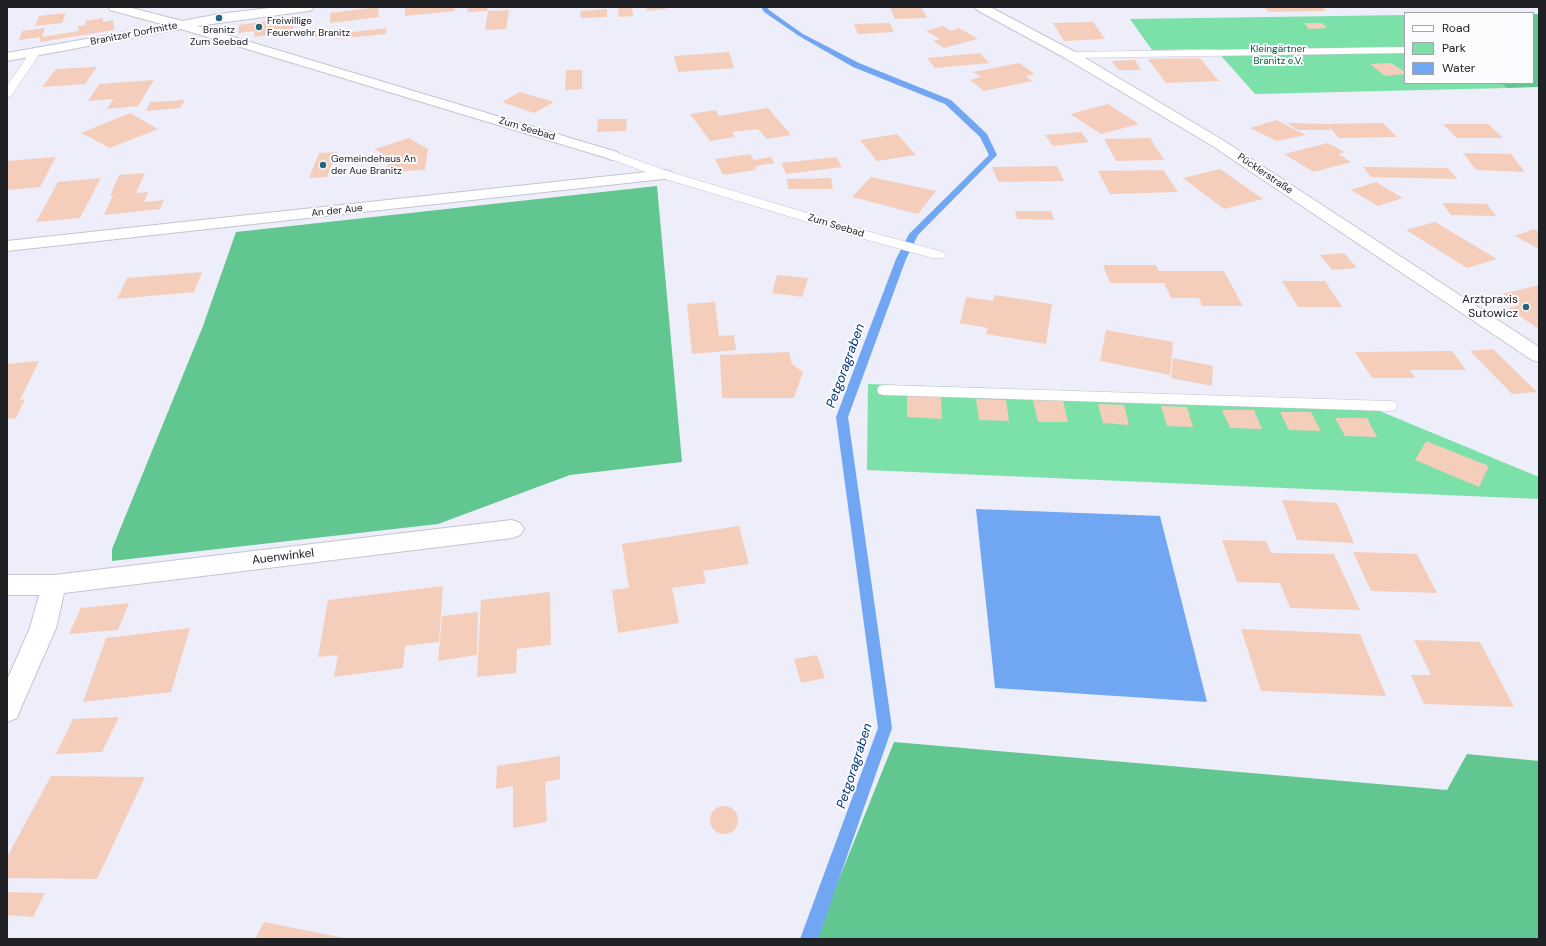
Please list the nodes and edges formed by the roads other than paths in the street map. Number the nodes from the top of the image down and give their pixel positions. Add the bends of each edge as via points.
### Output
1 (114, 7) edge
2 (308, 7) edge
3 (981, 7) edge
4 (181, 25) junction
5 (1404, 50) edge
6 (35, 53) junction
7 (1070, 55) junction
8 (7, 57) edge
9 (7, 94) edge
10 (612, 155) joint
11 (666, 175) junction
12 (7, 246) edge
13 (938, 255) dead end
14 (1539, 356) edge
15 (885, 390) dead end
16 (1389, 406) dead end
17 (512, 529) dead end
18 (7, 585) edge
19 (54, 585) junction
20 (7, 710) edge

1 - 4 street, Zum Seebad
2 - 4 street, Branitzer Dorfmitte
3 - 7 street, Pücklerstraße
4 - 6 street, Branitzer Dorfmitte
4 - 10 street, Zum Seebad
5 - 7 lane
6 - 8 street, Branitzer Dorfmitte
6 - 9 lane
7 - 14 street, Pücklerstraße via 1216,142
10 - 11 lane, Zum Seebad
11 - 12 street, An der Aue
11 - 13 lane, Zum Seebad
15 - 16 lane
17 - 19 street, Auenwinkel
18 - 19 street, Auenwinkel
19 - 20 street via 43,628

